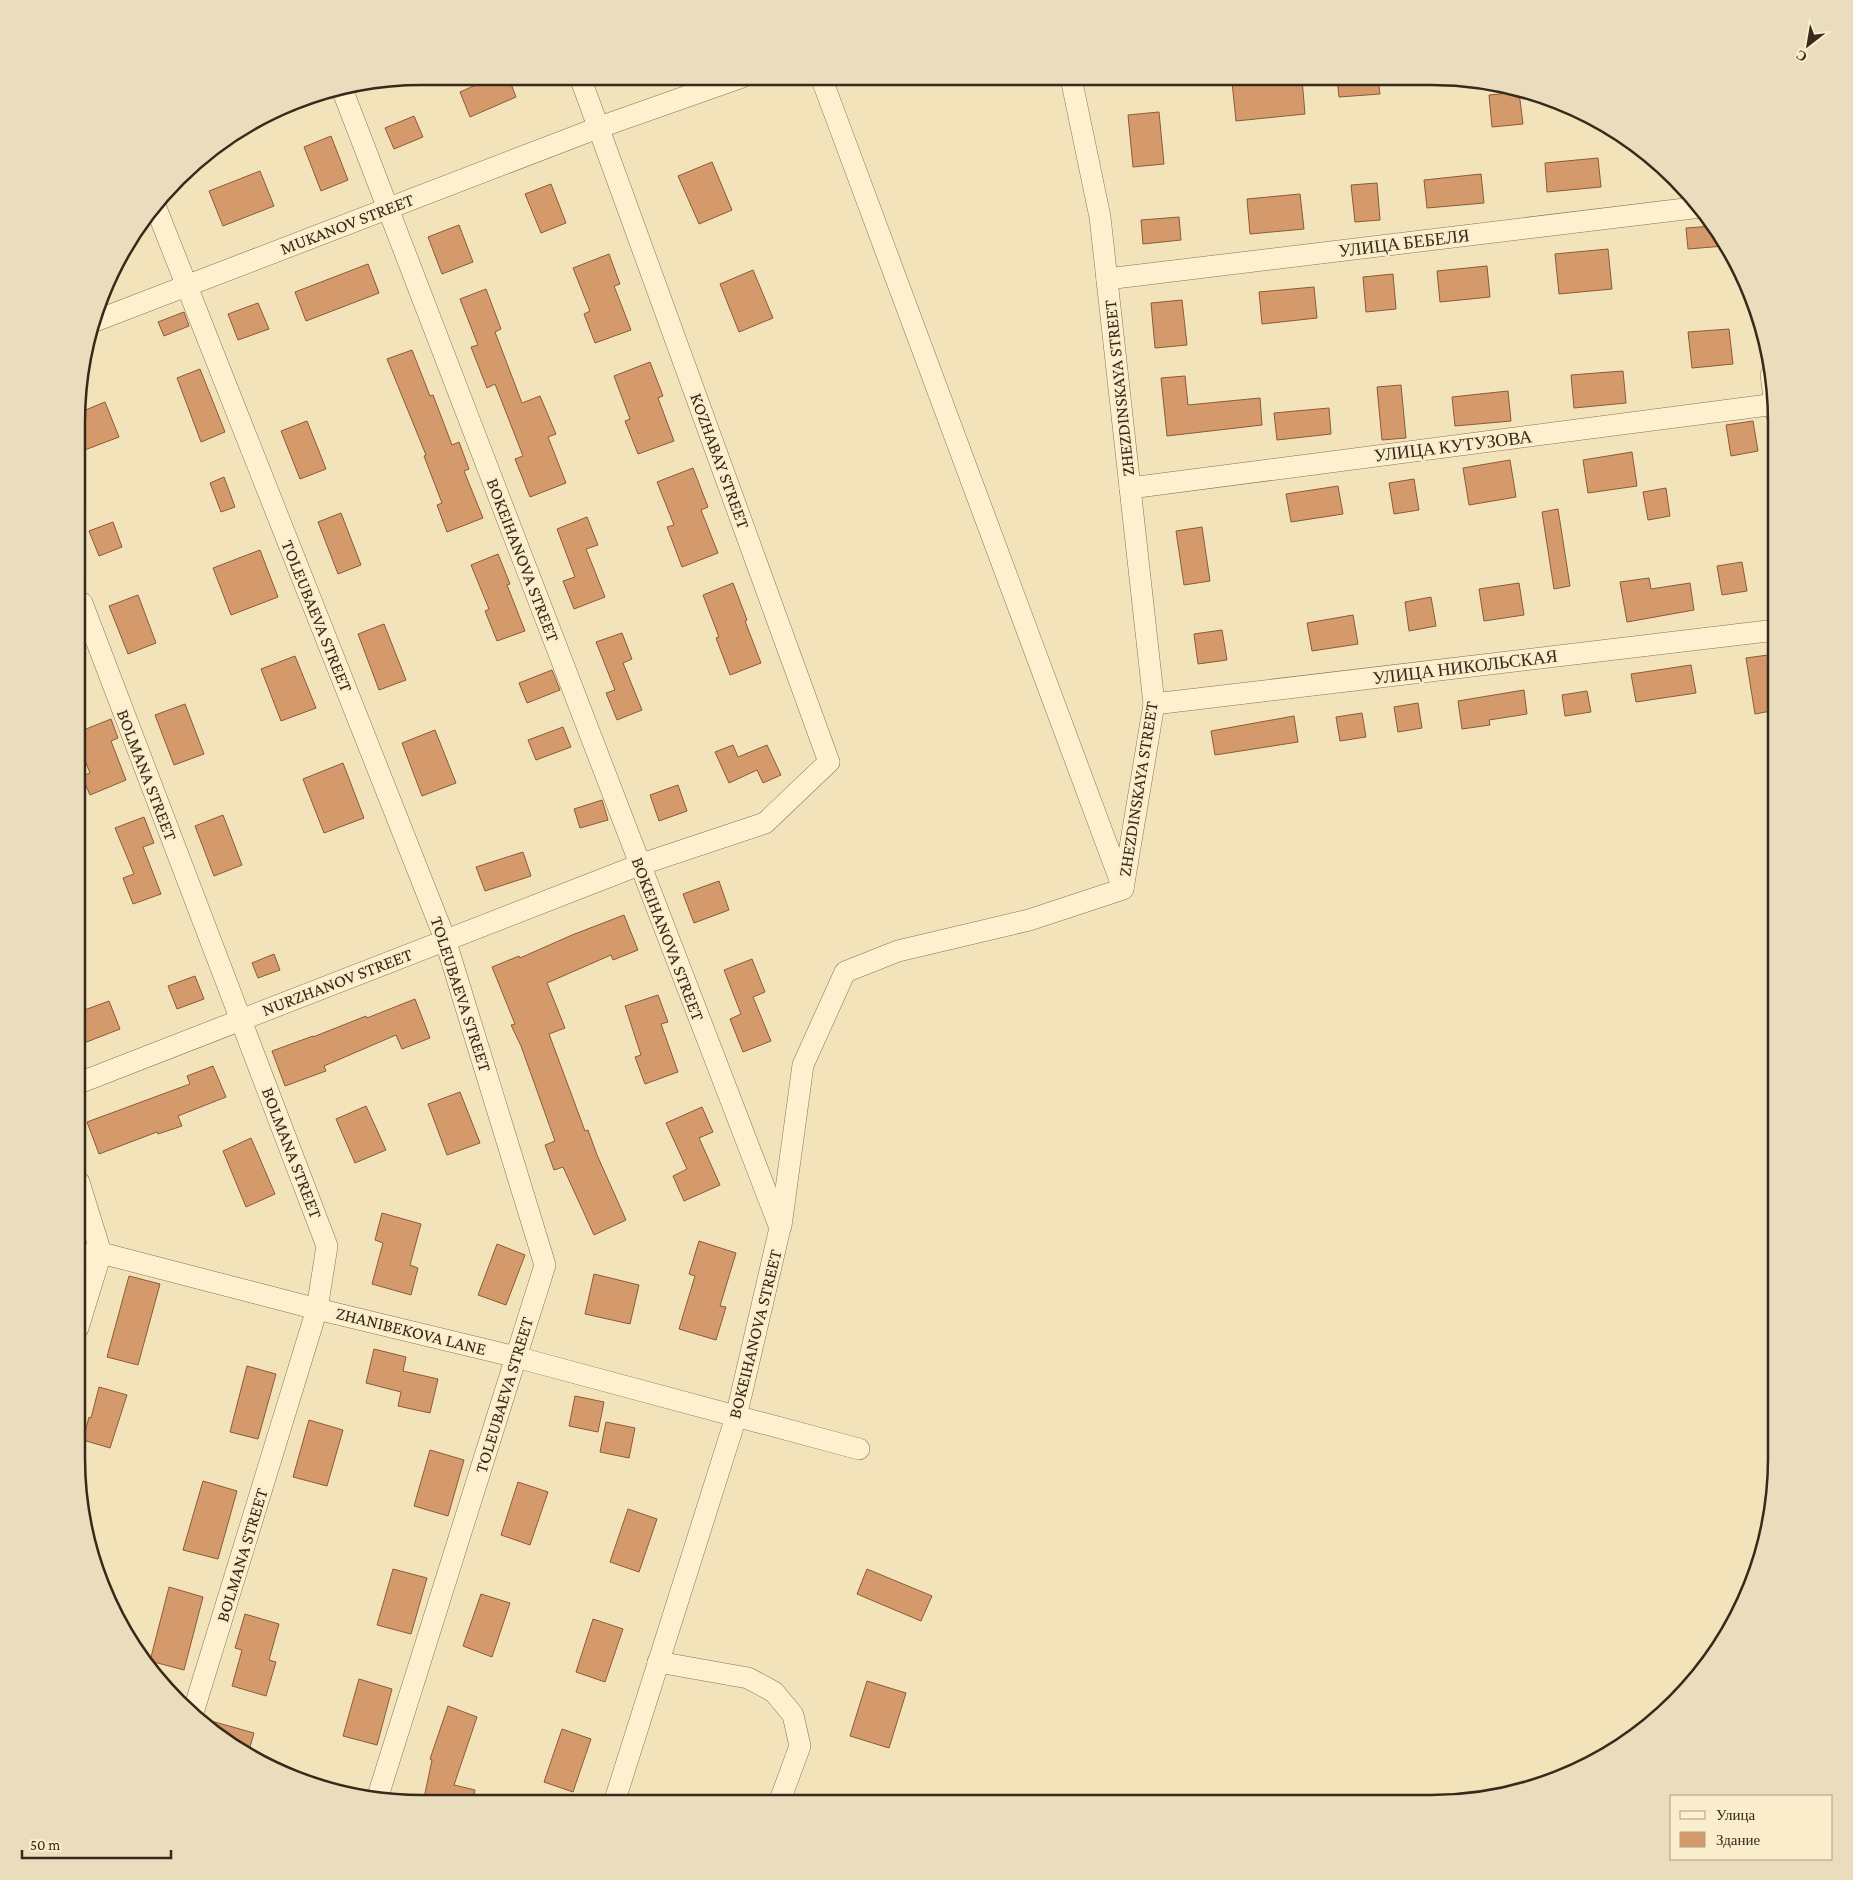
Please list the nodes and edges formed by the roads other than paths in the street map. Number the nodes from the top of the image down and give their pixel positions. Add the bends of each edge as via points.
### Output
1 (583, 85) edge
2 (720, 85) edge
3 (824, 85) edge
4 (1072, 85) edge
5 (344, 94) edge
6 (600, 128) junction
7 (1690, 207) edge
8 (388, 209) junction
9 (158, 213) edge
10 (1107, 280) junction
11 (187, 286) junction
12 (101, 319) edge
13 (1767, 408) edge
14 (1130, 488) junction
15 (85, 611) edge
16 (1768, 631) edge
17 (1154, 704) junction
18 (765, 823) joint
19 (639, 865) junction
20 (1123, 889) junction
21 (445, 939) junction
22 (241, 1019) junction
23 (85, 1081) edge
24 (85, 1204) edge
25 (780, 1228) junction
26 (101, 1253) junction
27 (85, 1254) edge
28 (85, 1305) edge
29 (318, 1309) junction
30 (516, 1357) junction
31 (736, 1417) junction
32 (858, 1448) dead end
33 (658, 1662) junction
34 (195, 1706) edge
35 (379, 1792) edge
36 (616, 1795) edge
37 (783, 1795) edge

1 - 6 street, KOZHABAY STREET
2 - 6 street, MUKANOV STREET
3 - 20 street
4 - 10 street, ZHEZDINSKAYA STREET via 1100,217
5 - 8 street, BOKEIHANOVA STREET
6 - 8 street, MUKANOV STREET
6 - 18 street, KOZHABAY STREET via 829,762
7 - 10 street, УЛИЦА БЕБЕЛЯ
8 - 11 street, MUKANOV STREET
8 - 19 street, BOKEIHANOVA STREET
9 - 11 street, TOLEUBAEVA STREET
10 - 14 street, ZHEZDINSKAYA STREET
11 - 12 street, MUKANOV STREET
11 - 21 street, TOLEUBAEVA STREET
13 - 14 street, УЛИЦА КУТУЗОВА
14 - 17 street, ZHEZDINSKAYA STREET
15 - 22 street, BOLMANA STREET
16 - 17 street, УЛИЦА НИКОЛЬСКАЯ
17 - 20 street, ZHEZDINSKAYA STREET
18 - 19 street, NURZHANOV STREET
19 - 21 street, NURZHANOV STREET
19 - 25 street, BOKEIHANOVA STREET
20 - 25 street, ZHEZDINSKAYA STREET via 1029,920 898,951 845,972 803,1065
21 - 22 street, NURZHANOV STREET
21 - 30 street, TOLEUBAEVA STREET via 545,1264
22 - 23 street, NURZHANOV STREET
22 - 29 street, BOLMANA STREET via 327,1246
24 - 26 street
25 - 31 street, BOKEIHANOVA STREET
26 - 27 street, ZHANIBEKOVA LANE
26 - 28 street
26 - 29 street, ZHANIBEKOVA LANE
29 - 30 street, ZHANIBEKOVA LANE
29 - 34 street, BOLMANA STREET
30 - 31 street, ZHANIBEKOVA LANE
30 - 35 street, TOLEUBAEVA STREET
31 - 32 street, ZHANIBEKOVA LANE
31 - 33 street, BOKEIHANOVA STREET
33 - 36 street, BOKEIHANOVA STREET
33 - 37 street via 748,1678 774,1692 793,1715 800,1746

